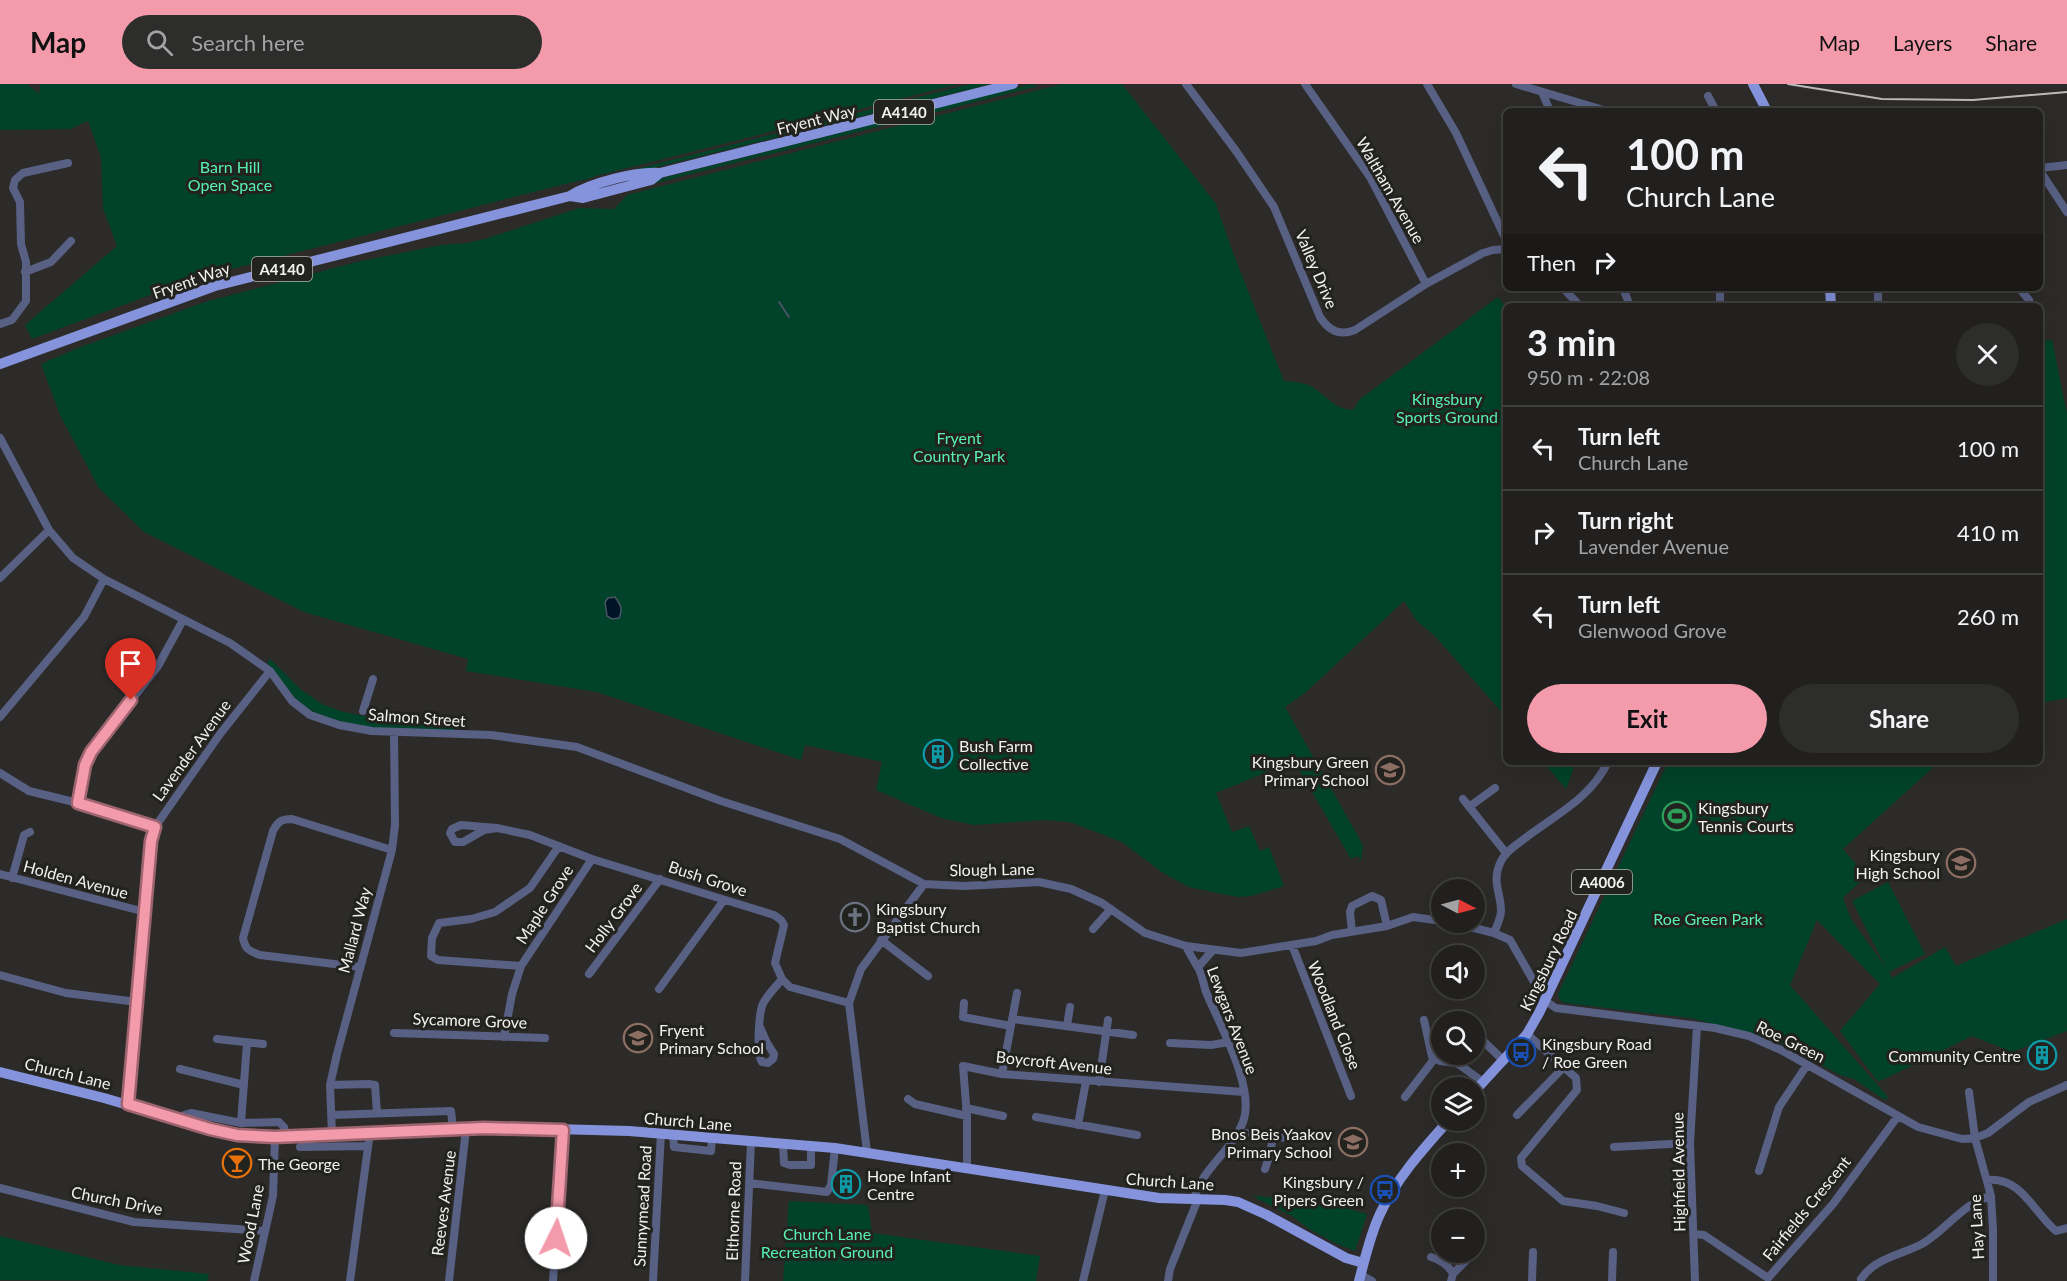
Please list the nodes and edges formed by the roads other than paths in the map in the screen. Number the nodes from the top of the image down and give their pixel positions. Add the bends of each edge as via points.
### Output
1 (1014, 84) edge
2 (1186, 84) edge
3 (1305, 84) edge
4 (1427, 84) edge
5 (1516, 84) edge
6 (1753, 84) edge
7 (1542, 92) junction
8 (1708, 96) dead end
9 (1549, 108) edge
10 (1597, 108) edge
11 (1714, 108) edge
12 (1765, 108) edge
13 (68, 163) dead end
14 (2067, 165) edge
15 (2043, 169) edge
16 (2043, 175) edge
17 (2067, 212) edge
18 (1503, 234) edge
19 (71, 242) dead end
20 (1503, 250) edge
21 (25, 272) junction
22 (1426, 285) junction
23 (1566, 291) edge
24 (2022, 291) edge
25 (2029, 300) dead end
26 (1577, 303) edge
27 (0, 324) edge
28 (0, 364) edge
29 (0, 438) edge
30 (8, 453) junction
31 (0, 461) edge
32 (49, 530) junction
33 (0, 578) edge
34 (104, 579) junction
35 (183, 620) junction
36 (270, 671) junction
37 (373, 679) dead end
38 (363, 711) dead end
39 (0, 717) edge
40 (394, 732) junction
41 (1606, 765) edge
42 (1656, 765) edge
43 (0, 773) edge
44 (1495, 788) dead end
45 (78, 803) junction
46 (155, 827) junction
47 (497, 828) junction
48 (30, 832) dead end
49 (559, 846) junction
50 (392, 850) junction
51 (1506, 853) junction
52 (592, 859) junction
53 (0, 874) edge
54 (12, 878) junction
55 (660, 879) junction
56 (924, 884) junction
57 (724, 900) junction
58 (1111, 909) junction
59 (144, 912) junction
60 (1431, 919) edge
61 (1387, 926) junction
62 (1093, 929) dead end
63 (1485, 931) edge
64 (1352, 932) junction
65 (1494, 933) junction
66 (881, 940) junction
67 (1292, 945) junction
68 (1186, 946) junction
69 (1213, 950) junction
70 (521, 966) junction
71 (359, 967) junction
72 (1198, 967) junction
73 (589, 974) dead end
74 (0, 975) edge
75 (928, 976) dead end
76 (782, 979) junction
77 (658, 988) dead end
78 (1017, 993) dead end
79 (1545, 1001) junction
80 (137, 1002) junction
81 (849, 1003) junction
82 (964, 1003) dead end
83 (1070, 1007) dead end
84 (1108, 1020) dead end
85 (1424, 1020) dead end
86 (1012, 1022) junction
87 (1067, 1026) junction
88 (1698, 1026) junction
89 (760, 1027) dead end
90 (1106, 1032) junction
91 (394, 1033) dead end
92 (1527, 1034) junction
93 (1132, 1035) dead end
94 (504, 1037) junction
95 (545, 1038) dead end
96 (217, 1039) dead end
97 (247, 1042) junction
98 (1229, 1042) junction
99 (1170, 1043) dead end
100 (1485, 1043) edge
101 (264, 1044) dead end
102 (1431, 1052) edge
103 (1504, 1061) junction
104 (1431, 1063) edge
105 (1460, 1065) edge
106 (1807, 1065) junction
107 (1564, 1067) junction
108 (180, 1069) dead end
109 (0, 1071) edge
110 (1002, 1074) junction
111 (1476, 1077) edge
112 (1485, 1080) edge
113 (1086, 1081) junction
114 (1099, 1082) junction
115 (244, 1085) junction
116 (330, 1085) junction
117 (2067, 1085) edge
118 (1244, 1092) junction
119 (1970, 1092) dead end
120 (1351, 1096) dead end
121 (1405, 1097) dead end
122 (908, 1099) dead end
123 (128, 1104) junction
124 (966, 1112) junction
125 (377, 1113) junction
126 (332, 1115) junction
127 (1517, 1115) dead end
128 (1003, 1116) dead end
129 (1899, 1116) junction
130 (1036, 1117) dead end
131 (182, 1120) junction
132 (241, 1123) junction
133 (1078, 1125) junction
134 (453, 1129) junction
135 (466, 1129) junction
136 (563, 1130) junction
137 (1439, 1131) edge
138 (370, 1132) junction
139 (1238, 1132) junction
140 (661, 1133) junction
141 (332, 1134) junction
142 (286, 1135) junction
143 (1137, 1135) dead end
144 (1273, 1136) junction
145 (275, 1137) junction
146 (1287, 1138) dead end
147 (1975, 1138) junction
148 (751, 1142) junction
149 (1690, 1143) junction
150 (783, 1144) junction
151 (368, 1146) junction
152 (811, 1146) junction
153 (300, 1147) dead end
154 (1614, 1147) dead end
155 (835, 1148) junction
156 (867, 1152) junction
157 (967, 1168) junction
158 (1265, 1169) dead end
159 (1759, 1171) dead end
160 (1987, 1180) junction
161 (749, 1183) junction
162 (0, 1188) edge
163 (1105, 1190) junction
164 (1991, 1196) junction
165 (1196, 1199) junction
166 (1624, 1213) dead end
167 (2067, 1228) edge
168 (265, 1232) junction
169 (1694, 1234) junction
170 (1533, 1252) dead end
171 (1613, 1252) dead end
172 (1444, 1263) edge
173 (1464, 1263) edge
174 (1361, 1273) edge
175 (1452, 1277) edge
176 (1859, 1280) edge
177 (254, 1281) edge
178 (350, 1281) edge
179 (449, 1281) edge
180 (553, 1281) edge
181 (653, 1281) edge
182 (745, 1281) edge
183 (1083, 1281) edge
184 (1168, 1281) edge
185 (1372, 1281) edge
186 (1532, 1281) edge
187 (1612, 1281) edge
188 (1695, 1281) edge
189 (1993, 1281) edge

1 - 28 main road, Fryent Way / A4140 via 660,173 651,180 583,198 570,196 215,286
2 - 22 street, Valley Drive via 1274,207 1326,326 1348,333
3 - 22 street, Waltham Avenue via 1370,177
4 - 18 street via 1461,144
5 - 7 street
6 - 12 main road
7 - 9 street
7 - 10 street
8 - 11 street
13 - 21 street via 22,173 15,180
14 - 15 street
16 - 17 street
19 - 21 street via 51,262
20 - 22 street, Valley Drive via 1483,253
21 - 27 street via 26,301 12,320
23 - 26 street
24 - 25 street
29 - 30 street, Salmon Street
30 - 31 street
30 - 32 street, Salmon Street
32 - 33 street
32 - 34 street, Salmon Street via 73,558
34 - 35 street, Salmon Street
34 - 39 street via 84,617
35 - 36 street, Salmon Street via 230,644
35 - 45 street via 158,666 91,752
36 - 40 street, Salmon Street via 292,701 310,715 339,725
36 - 46 street, Lavender Avenue
37 - 38 street
40 - 50 street, Mallard Way
40 - 56 street, Salmon Street via 491,735 577,747 721,801 840,839
41 - 51 street via 1586,795
42 - 79 main road, Kingsbury Road / A4006
43 - 45 street via 29,790
44 - 51 street via 1466,803
45 - 46 street
46 - 59 street, Lavender Avenue
47 - 47 street, Bush Grove via 461,825 450,833 455,842 464,842 484,830
47 - 49 street, Bush Grove
48 - 54 street via 24,835
49 - 52 street, Bush Grove
49 - 70 street, Maple Grove via 530,888 495,912 439,923 432,938 431,956 438,960
50 - 71 street, Mallard Way
50 - 71 street via 292,819 276,823 273,831 244,946 260,954
51 - 65 street via 1497,875 1502,912
52 - 55 street, Bush Grove
52 - 70 street, Maple Grove
53 - 54 street, Holden Avenue
54 - 59 street, Holden Avenue
55 - 57 street, Bush Grove
55 - 73 street, Holly Grove
56 - 58 street, Slough Lane via 1039,882 1071,888
56 - 66 street
57 - 76 street, Bush Grove via 781,920 784,926 775,963
57 - 77 street
58 - 62 street
58 - 68 street, Slough Lane via 1145,933
59 - 80 street, Lavender Avenue
60 - 61 street, Slough Lane via 1413,917
61 - 64 street, Slough Lane
61 - 64 street via 1381,900 1372,896 1352,906
63 - 65 street
64 - 67 street, Slough Lane
65 - 79 street via 1510,940
66 - 75 street
66 - 81 street via 861,969
67 - 69 street, Slough Lane via 1241,953
67 - 120 street, Woodland Close
68 - 69 street, Slough Lane
68 - 72 street, Lewgars Avenue
69 - 72 street
70 - 94 street, Maple Grove
71 - 116 street, Mallard Way
72 - 98 street, Lewgars Avenue
74 - 80 street via 66,993
76 - 81 street via 790,987
76 - 89 street via 763,1004
78 - 86 street
79 - 88 street, Roe Green via 1556,1008
79 - 92 main road, Kingsbury Road / A4006
80 - 123 street, Lavender Avenue
81 - 156 street
82 - 86 street via 963,1017
83 - 87 street
84 - 90 street
85 - 102 street
86 - 87 street
86 - 110 street
87 - 90 street
88 - 106 street, Roe Green via 1749,1036
88 - 149 street, Highfield Avenue
90 - 93 street
90 - 114 street
91 - 94 street, Sycamore Grove
92 - 103 main road, Kingsbury Road / A4006
92 - 107 street
94 - 95 street, Sycamore Grove
96 - 97 street
97 - 101 street
97 - 115 street
98 - 99 street
98 - 118 street, Lewgars Avenue
100 - 103 street
103 - 112 main road, Kingsbury Road / A4006
104 - 121 street
105 - 111 street
106 - 129 street, Roe Green
106 - 159 street via 1779,1107
107 - 127 street
107 - 166 street via 1576,1078 1577,1089 1521,1158 1522,1166 1563,1201
108 - 115 street
109 - 123 main road, Church Lane
110 - 113 street, Boycroft Avenue
110 - 124 street, Boycroft Avenue via 963,1066
113 - 114 street, Boycroft Avenue
113 - 133 street
114 - 118 street, Boycroft Avenue
115 - 132 street
116 - 125 street via 375,1085
116 - 126 street, Mallard Way
117 - 147 street via 2029,1102 1988,1133
118 - 139 street, Lewgars Avenue via 1245,1115
119 - 147 street, Hay Lane
122 - 124 street via 915,1104
123 - 131 main road, Church Lane
124 - 128 street
124 - 157 street, Boycroft Avenue
125 - 126 street
125 - 134 street via 451,1111
126 - 141 street, Mallard Way
129 - 147 street, Roe Green via 1945,1136
129 - 169 street, Fairfields Crescent via 1833,1204 1768,1278 1704,1235
130 - 133 street
131 - 132 street via 191,1113
131 - 145 main road, Church Lane via 237,1135
132 - 142 street via 279,1122
133 - 143 street
134 - 135 main road, Church Lane
134 - 138 main road, Church Lane
135 - 136 main road, Church Lane
135 - 179 street, Reeves Avenue
136 - 140 main road, Church Lane
136 - 180 street
137 - 174 main road via 1393,1190 1379,1215
138 - 141 main road, Church Lane
138 - 151 street
139 - 144 street
139 - 165 street, Lewgars Avenue via 1200,1182
140 - 148 main road, Church Lane
140 - 181 street, Sunnymead Road
141 - 142 main road, Church Lane
142 - 145 main road, Church Lane
144 - 146 street
144 - 158 street
145 - 168 street, Wood Lane via 274,1187
147 - 160 street, Hay Lane
148 - 150 main road, Church Lane
148 - 161 street, Elthorne Road
149 - 154 street
149 - 169 street, Highfield Avenue
150 - 152 main road, Church Lane
150 - 152 street via 784,1163 790,1166 811,1165
151 - 153 street
151 - 178 street
152 - 155 main road, Church Lane
155 - 156 main road, Church Lane
155 - 161 street via 827,1192
156 - 157 main road, Church Lane
157 - 163 main road, Church Lane
160 - 164 street, Hay Lane
160 - 167 street via 2000,1179 2020,1192 2054,1230
161 - 182 street, Elthorne Road
162 - 168 street, Church Drive via 134,1222
163 - 165 main road, Church Lane
163 - 183 street
164 - 176 street via 1974,1202 1921,1244 1876,1264
164 - 189 street, Hay Lane
165 - 174 main road, Church Lane via 1249,1205 1346,1258
165 - 184 street, Lewgars Avenue
168 - 177 street, Wood Lane
169 - 188 street, Highfield Avenue
170 - 186 street
171 - 187 street
172 - 175 street
173 - 175 street
174 - 185 street

